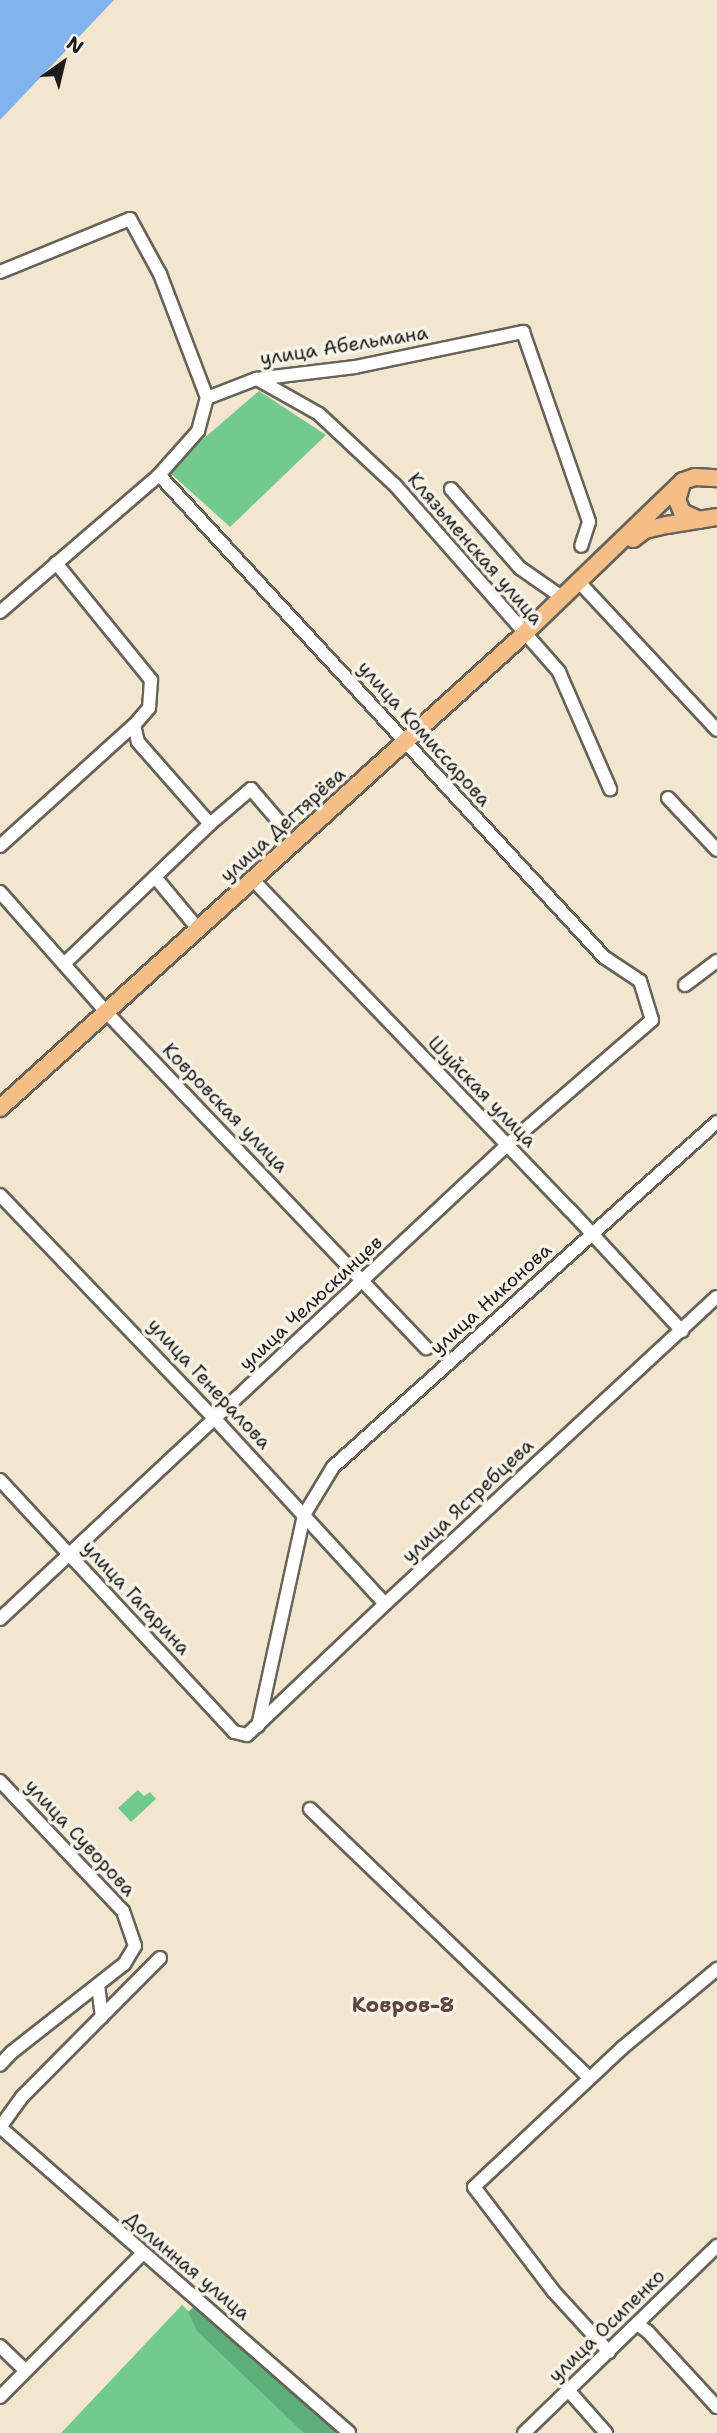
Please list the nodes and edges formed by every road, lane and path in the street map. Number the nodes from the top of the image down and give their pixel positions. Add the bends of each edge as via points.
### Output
1 (0, 272) edge
2 (256, 379) junction
3 (207, 398) junction
4 (159, 475) junction
5 (717, 478) edge
6 (684, 481) junction
7 (451, 489) dead end
8 (717, 517) edge
9 (699, 520) junction
10 (581, 546) dead end
11 (56, 563) junction
12 (592, 570) junction
13 (579, 582) junction
14 (563, 598) junction
15 (0, 612) edge
16 (523, 635) junction
17 (134, 724) junction
18 (717, 730) edge
19 (405, 743) junction
20 (610, 789) dead end
21 (668, 798) dead end
22 (281, 823) dead end
23 (210, 824) junction
24 (0, 846) edge
25 (717, 850) edge
26 (155, 877) junction
27 (254, 881) junction
28 (0, 892) edge
29 (199, 930) junction
30 (717, 961) edge
31 (64, 964) junction
32 (685, 985) dead end
33 (107, 1013) junction
34 (652, 1020) joint
35 (0, 1108) edge
36 (717, 1122) edge
37 (506, 1146) junction
38 (0, 1195) edge
39 (593, 1234) junction
40 (363, 1280) junction
41 (717, 1297) edge
42 (681, 1331) junction
43 (426, 1348) dead end
44 (215, 1419) junction
45 (0, 1480) edge
46 (304, 1515) junction
47 (70, 1554) junction
48 (385, 1604) junction
49 (0, 1619) edge
50 (258, 1726) junction
51 (247, 1735) joint
52 (0, 1782) edge
53 (310, 1809) dead end
54 (160, 1958) dead end
55 (717, 1969) edge
56 (98, 1985) junction
57 (102, 2017) junction
58 (0, 2065) edge
59 (590, 2078) junction
60 (0, 2127) edge
61 (715, 2252) edge
62 (142, 2253) junction
63 (637, 2325) junction
64 (0, 2346) edge
65 (609, 2352) junction
66 (26, 2370) junction
67 (569, 2391) junction
68 (0, 2397) edge
69 (717, 2407) edge
70 (349, 2433) edge
71 (524, 2433) edge
72 (606, 2433) edge

1 - 3 street via 130,219 160,274
2 - 3 street, улица Абельмана
2 - 10 street, улица Абельмана via 355,367 523,332 589,522
2 - 16 street, Клязьменская улица via 319,414 395,485
3 - 4 street via 198,431
4 - 11 street
4 - 19 street, улица Комиссарова
5 - 6 main road
6 - 9 main road via 677,500 682,512
6 - 12 main road
7 - 14 street via 520,569
8 - 9 main road
9 - 12 main road via 645,530
11 - 15 street
11 - 17 street via 151,680 149,708
12 - 13 main road, улица Дегтярёва
13 - 14 main road, улица Дегтярёва
13 - 18 street
14 - 16 main road, улица Дегтярёва
16 - 19 main road, улица Дегтярёва
16 - 20 street, Клязьменская улица via 559,672
17 - 23 street via 138,742
17 - 24 street
19 - 27 main road, улица Дегтярёва
19 - 34 street, улица Комиссарова via 604,957 640,981
21 - 25 street
22 - 23 street via 251,789
23 - 26 street
26 - 29 street
26 - 31 street
27 - 29 main road, улица Дегтярёва
27 - 37 street, Шуйская улица
28 - 31 street, Ковровская улица
29 - 33 main road, улица Дегтярёва
30 - 32 street
31 - 33 street, Ковровская улица
33 - 35 main road, улица Дегтярёва
33 - 40 street, Ковровская улица
34 - 37 street, улица Челюскинцев
36 - 39 street, улица Никонова
37 - 39 street, Шуйская улица
37 - 40 street, улица Челюскинцев
38 - 44 street, улица Генералова
39 - 42 street, Шуйская улица
39 - 46 street, улица Никонова via 333,1467
40 - 43 street, Ковровская улица
40 - 44 street, улица Челюскинцев
41 - 42 street, улица Ястребцева
42 - 48 street, улица Ястребцева
44 - 46 street, улица Генералова
44 - 47 street, улица Челюскинцев
45 - 47 street, улица Гагарина
46 - 48 street, улица Генералова
46 - 50 street, улица Никонова
47 - 49 street, улица Челюскинцев
47 - 51 street, улица Гагарина via 234,1732
48 - 50 street, улица Ястребцева
50 - 51 street, улица Ястребцева
52 - 56 street, улица Суворова via 110,1896 129,1922 135,1946 124,1964
53 - 59 street
54 - 57 street
55 - 59 street
56 - 57 street
56 - 58 street
57 - 60 street via 22,2097
59 - 65 street via 474,2187 554,2292
60 - 62 street, Долинная улица
61 - 63 street, улица Осипенко
62 - 66 street
62 - 70 street, Долинная улица
63 - 65 street, улица Осипенко
63 - 69 street
64 - 66 street
65 - 67 street, улица Осипенко
66 - 68 street
67 - 71 street, улица Осипенко
67 - 72 street

